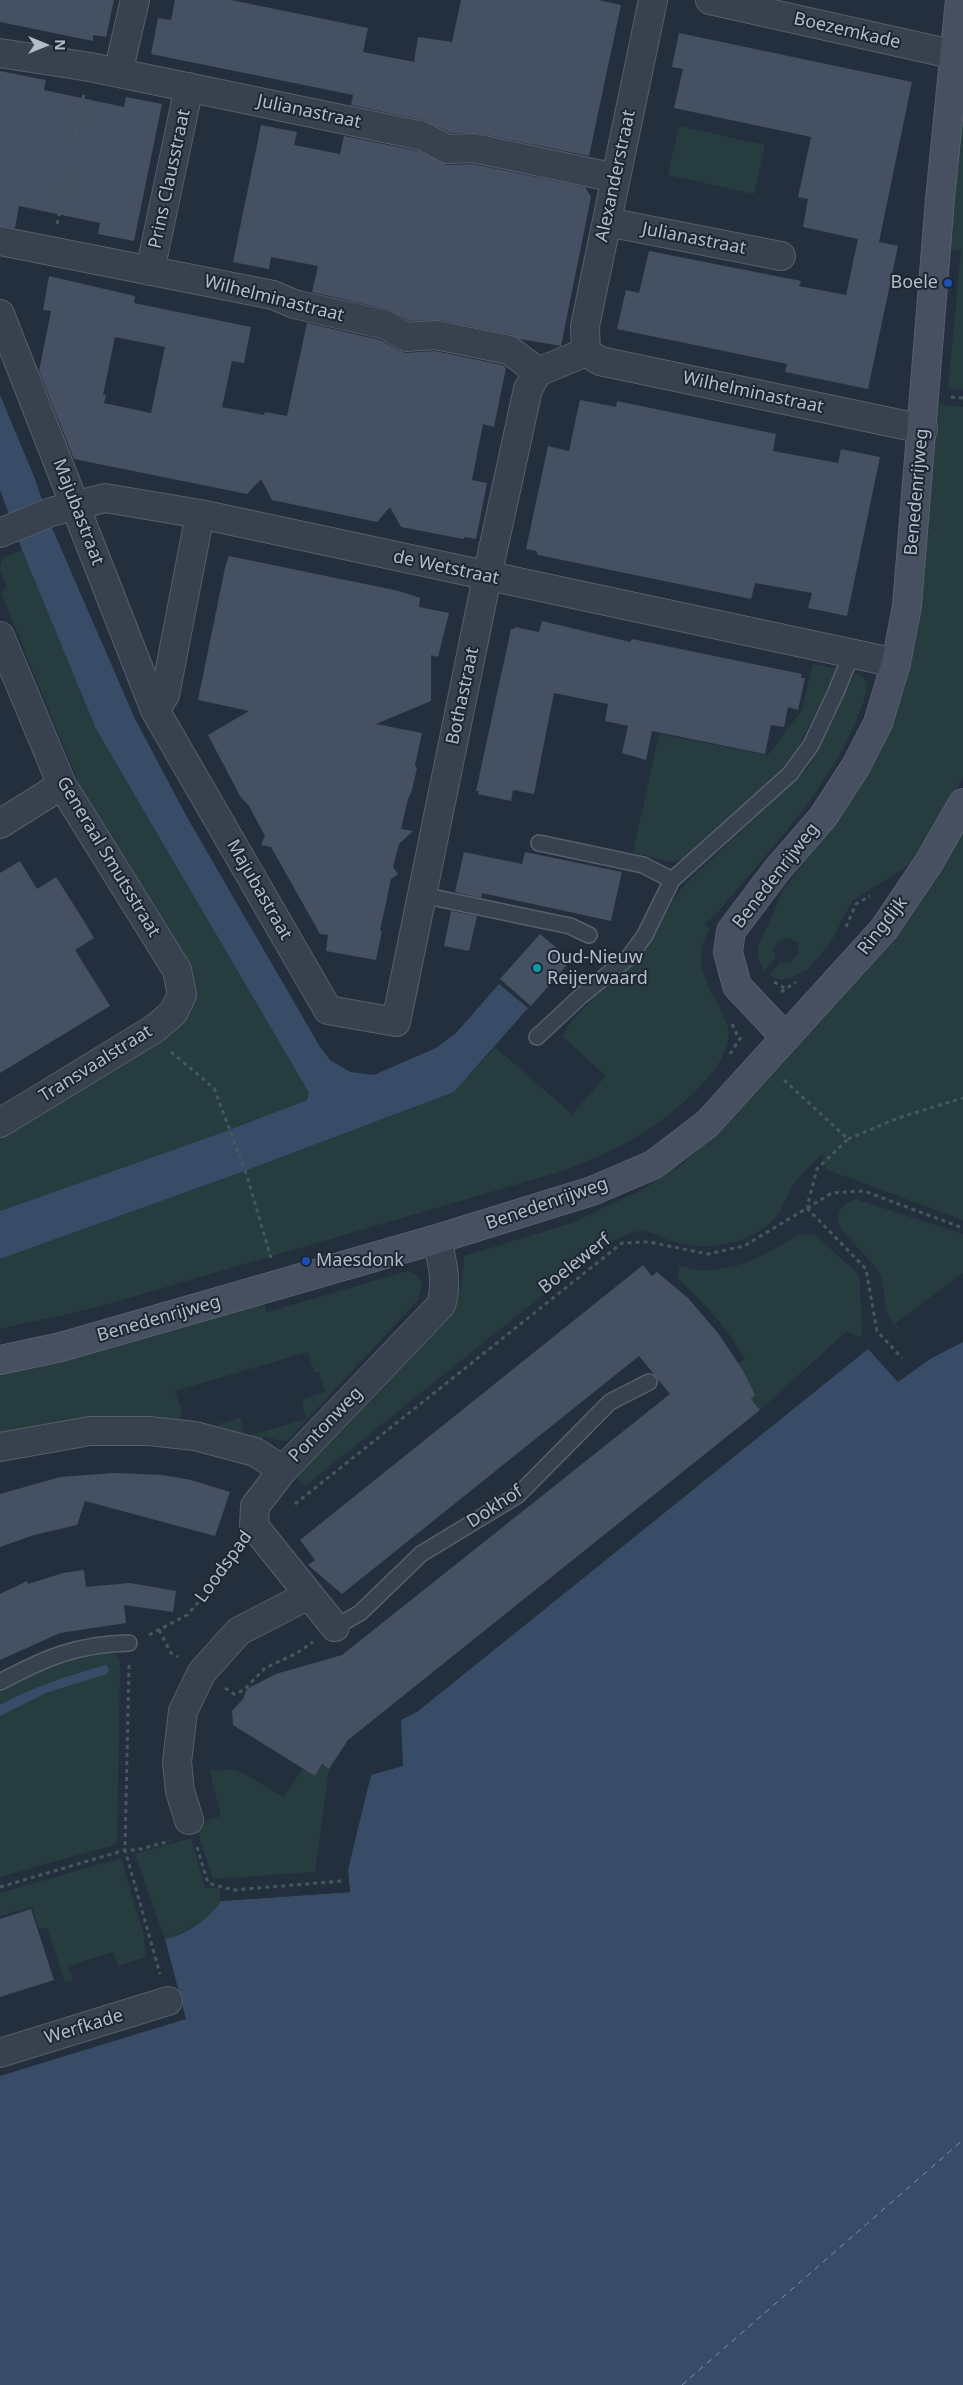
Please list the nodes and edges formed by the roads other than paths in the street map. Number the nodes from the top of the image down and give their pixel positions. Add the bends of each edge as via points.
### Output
1 (135, 0) edge
2 (653, 0) edge
3 (710, 0) edge
4 (960, 0) edge
5 (0, 53) edge
6 (956, 55) junction
7 (118, 73) junction
8 (189, 87) junction
9 (616, 178) junction
10 (607, 222) junction
11 (0, 241) edge
12 (781, 256) dead end
13 (150, 271) junction
14 (0, 314) edge
15 (586, 352) junction
16 (538, 372) junction
17 (923, 429) junction
18 (63, 509) junction
19 (200, 514) junction
20 (1, 532) edge
21 (487, 577) junction
22 (0, 636) edge
23 (852, 653) junction
24 (896, 663) junction
25 (8, 679) edge
26 (155, 710) junction
27 (62, 785) junction
28 (963, 803) edge
29 (0, 824) edge
30 (539, 844) dead end
31 (672, 880) junction
32 (422, 895) junction
33 (589, 935) dead end
34 (182, 995) joint
35 (396, 1022) joint
36 (537, 1037) dead end
37 (785, 1037) junction
38 (0, 1123) edge
39 (438, 1240) junction
40 (0, 1360) edge
41 (649, 1382) dead end
42 (0, 1447) edge
43 (282, 1470) junction
44 (309, 1595) junction
45 (335, 1627) joint
46 (129, 1643) road end
47 (0, 1682) edge
48 (191, 1827) road end
49 (168, 2001) road end
50 (0, 2053) edge

1 - 7 street
2 - 9 street, Alexanderstraat
3 - 6 street, Boezemkade
4 - 6 street, Benedenrijweg
5 - 7 street, Julianastraat
6 - 17 street, Benedenrijweg via 940,199
7 - 8 street, Julianastraat
8 - 9 street, Julianastraat via 423,136 447,148 474,148
8 - 13 street, Prins Clausstraat
9 - 10 street, Alexanderstraat
10 - 12 street, Julianastraat
10 - 15 street, Alexanderstraat via 585,326
11 - 13 street, Wilhelminastraat
13 - 16 street, Wilhelminastraat via 273,295 294,304 386,325 406,337 436,335 508,350
14 - 18 street, Majubastraat
15 - 16 street
15 - 17 street, Wilhelminastraat via 600,361
16 - 21 street, Bothastraat via 528,390
17 - 24 street, Benedenrijweg via 906,606
18 - 19 street, de Wetstraat via 105,498
18 - 20 street, de Wetstraat
18 - 26 street, Majubastraat
19 - 21 street, de Wetstraat
19 - 26 street via 165,695
21 - 23 street, de Wetstraat
21 - 32 street, Bothastraat
22 - 25 street, Generaal Smutsstraat
23 - 24 street, de Wetstraat
23 - 31 lane via 811,745 790,774
24 - 37 street, Benedenrijweg via 878,723 856,766 823,817 777,870 731,931 728,952 737,986
25 - 27 street, Generaal Smutsstraat
26 - 35 street, Majubastraat via 328,1010
27 - 29 street
27 - 34 street, Generaal Smutsstraat via 177,970
28 - 37 street, Ringdijk via 928,864 884,929
30 - 31 lane via 643,865
31 - 36 lane via 645,935 629,957 580,996
32 - 33 lane via 570,926
32 - 35 street, Bothastraat
34 - 38 street, Transvaalstraat via 173,1014 154,1029
37 - 39 street, Benedenrijweg via 707,1124 652,1165 592,1191
39 - 40 street, Benedenrijweg via 61,1347
39 - 43 street, Pontonweg via 446,1277 441,1304
41 - 45 lane, Dokhof via 610,1402 518,1495 421,1554 360,1613
42 - 43 street, Pontonweg via 90,1431 149,1430 195,1436 255,1452
43 - 44 street via 255,1506 254,1526
44 - 45 street
44 - 48 street via 239,1631 202,1672 182,1711 177,1762 180,1791
46 - 47 lane via 76,1648 29,1666
49 - 50 street, Werfkade

